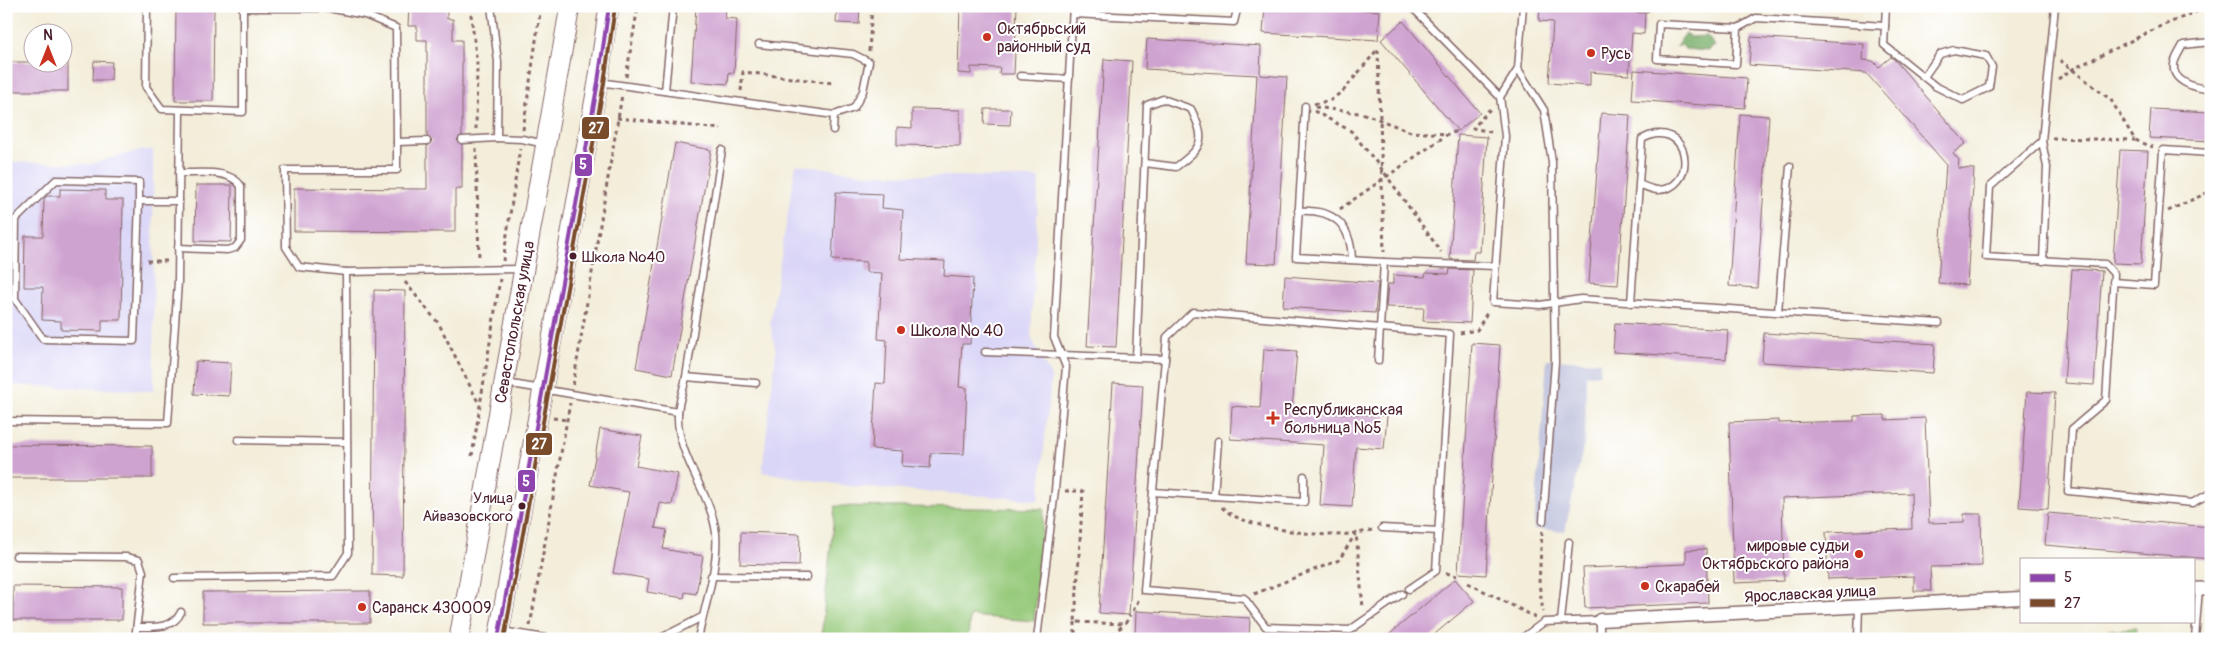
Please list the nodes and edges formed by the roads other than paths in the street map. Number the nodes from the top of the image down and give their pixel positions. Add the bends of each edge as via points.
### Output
1 (147, 6) edge
2 (491, 6) edge
3 (570, 6) edge
4 (609, 6) edge
5 (673, 6) edge
6 (1238, 6) edge
7 (1410, 6) edge
8 (1523, 6) edge
9 (1624, 6) edge
10 (1886, 6) edge
11 (2054, 6) edge
12 (1646, 8) dead end
13 (1073, 10) edge
14 (1885, 26) junction
15 (1738, 28) junction
16 (2211, 42) edge
17 (759, 44) dead end
18 (1518, 69) junction
19 (1020, 76) dead end
20 (1924, 77) junction
21 (1069, 79) junction
22 (598, 82) junction
23 (2211, 89) edge
24 (665, 91) junction
25 (1500, 97) junction
26 (1304, 106) road end
27 (180, 110) junction
28 (834, 115) junction
29 (833, 130) dead end
30 (497, 138) junction
31 (462, 140) dead end
32 (427, 141) dead end
33 (2042, 141) junction
34 (397, 142) junction
35 (547, 144) junction
36 (722, 150) dead end
37 (2211, 153) edge
38 (1145, 163) junction
39 (1790, 166) dead end
40 (179, 173) junction
41 (1639, 184) junction
42 (139, 202) junction
43 (179, 202) junction
44 (1298, 212) junction
45 (178, 248) junction
46 (1352, 260) junction
47 (2042, 261) junction
48 (1384, 262) junction
49 (1496, 266) junction
50 (522, 269) junction
51 (346, 272) junction
52 (2113, 282) junction
53 (1554, 303) junction
54 (1631, 303) junction
55 (1778, 312) junction
56 (1939, 323) dead end
57 (1380, 329) junction
58 (985, 352) dead end
59 (1060, 354) junction
60 (1136, 357) junction
61 (1165, 359) junction
62 (1378, 360) dead end
63 (686, 377) junction
64 (503, 382) junction
65 (756, 383) dead end
66 (543, 390) junction
67 (678, 412) junction
68 (6, 421) edge
69 (238, 440) dead end
70 (1218, 441) dead end
71 (347, 442) junction
72 (1304, 476) dead end
73 (1153, 492) junction
74 (2211, 493) edge
75 (1214, 496) junction
76 (1543, 521) road end
77 (1382, 528) road end
78 (1439, 531) junction
79 (1569, 542) dead end
80 (16, 556) dead end
81 (711, 576) junction
82 (807, 577) dead end
83 (174, 578) dead end
84 (2201, 588) edge
85 (1409, 590) dead end
86 (1402, 594) dead end
87 (2020, 598) edge
88 (1859, 606) junction
89 (181, 612) dead end
90 (702, 617) junction
91 (1600, 620) junction
92 (1561, 621) junction
93 (137, 628) junction
94 (499, 635) edge
95 (135, 639) edge
96 (459, 639) edge
97 (552, 639) edge
98 (659, 639) edge
99 (698, 639) edge
100 (1037, 639) edge
101 (1521, 639) edge
102 (1600, 639) edge
103 (1858, 639) edge
104 (2195, 639) edge

1 - 27 lane via 146,87 162,109
2 - 30 lane via 498,62
3 - 35 main road, Севастопольская улица
4 - 22 main road
5 - 24 lane
6 - 13 lane via 1234,22
7 - 25 lane
8 - 18 lane
9 - 12 lane
10 - 14 lane
11 - 33 lane
13 - 21 lane
14 - 15 lane via 1756,18
14 - 20 lane via 1884,45
15 - 15 lane via 1659,24 1657,59 1736,64
16 - 23 lane via 2183,45 2174,64 2176,74 2187,85
17 - 28 lane via 853,54 868,62 864,92 854,108
18 - 25 lane
18 - 53 lane via 1544,110 1552,162
19 - 21 lane
20 - 20 lane via 1963,100 1989,87 1992,67 1986,56 1954,50 1940,54
21 - 59 lane via 1054,337
22 - 24 lane
22 - 66 main road
24 - 28 lane
25 - 49 lane via 1506,136
26 - 44 lane
27 - 34 lane via 243,112 243,8 328,8 365,16 396,28
27 - 40 lane
28 - 29 lane
30 - 31 lane
30 - 35 lane
32 - 34 lane
33 - 47 lane via 2048,167
33 - 47 lane via 1990,187 1986,257
34 - 51 lane via 397,170 285,170 286,247 299,267
35 - 50 main road, Севастопольская улица
36 - 63 lane
37 - 52 lane via 2163,150 2154,285
38 - 38 lane via 1147,105 1163,99 1191,109 1201,131 1196,152 1176,167
38 - 60 lane
39 - 55 lane
40 - 43 lane
40 - 45 lane via 228,175 236,179 241,186 241,240 236,248 227,250
41 - 41 lane via 1658,190 1674,184 1685,170 1685,153 1675,139 1659,134 1642,139
41 - 54 lane
42 - 42 lane via 139,182 56,180 16,219 15,299 43,338 134,341
42 - 43 lane
43 - 45 lane
44 - 46 lane via 1315,210 1332,216 1344,228 1351,243
44 - 46 lane via 1296,257
45 - 68 lane via 168,423
46 - 48 lane
47 - 52 lane via 2105,264 2114,274
48 - 49 lane
48 - 57 lane
49 - 53 lane via 1493,302
50 - 51 lane
50 - 64 main road, Севастопольская улица
51 - 71 lane
52 - 74 lane via 2106,400 2072,429 2068,491 2192,502
53 - 54 lane via 1581,300
53 - 76 lane via 1555,362
54 - 55 lane
55 - 56 lane
57 - 61 lane via 1193,312 1167,338
57 - 62 lane
57 - 78 lane via 1450,334
58 - 59 lane
59 - 60 lane
59 - 100 lane via 1066,367
60 - 61 lane
61 - 73 lane
63 - 65 lane
63 - 67 lane
64 - 66 lane
64 - 96 main road, Севастопольская улица
66 - 67 lane
66 - 94 main road
67 - 81 lane via 681,437 711,508 715,550
69 - 71 lane
70 - 75 lane
71 - 83 lane via 348,552 333,576
72 - 75 lane via 1304,502
73 - 75 lane
73 - 86 lane via 1144,590 1244,598 1266,627 1350,630
77 - 78 lane
78 - 85 lane via 1436,571
79 - 92 lane
80 - 93 lane via 126,557 139,560 143,572
81 - 82 lane
81 - 90 lane
84 - 104 lane
87 - 88 street, Ярославская улица
88 - 91 street, Ярославская улица
88 - 103 lane
89 - 93 lane via 164,627
90 - 98 lane
90 - 99 lane
91 - 92 lane
91 - 102 lane
92 - 101 lane via 1544,622
93 - 95 lane
94 - 97 lane

